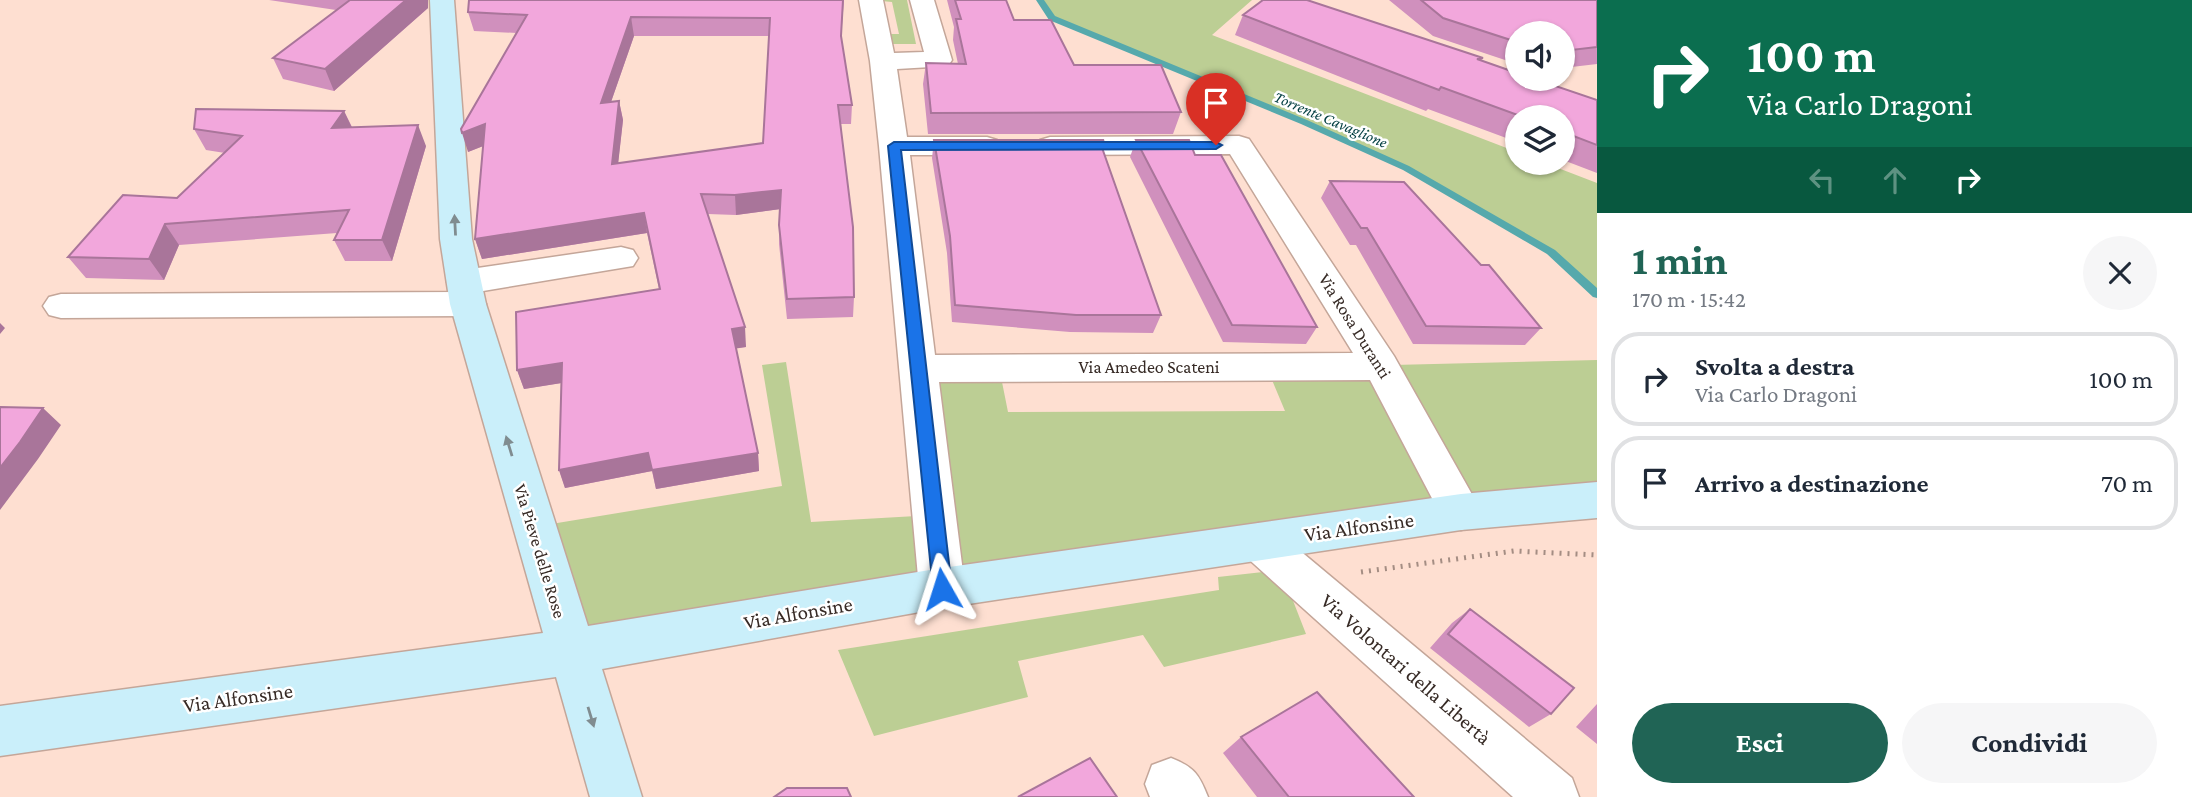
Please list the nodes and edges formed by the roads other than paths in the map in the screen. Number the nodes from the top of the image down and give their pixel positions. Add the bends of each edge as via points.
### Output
1 (442, 0) edge
2 (871, 0) edge
3 (922, 0) edge
4 (883, 61) junction
5 (894, 146) junction
6 (621, 258) dead end
7 (466, 293) junction
8 (61, 306) dead end
9 (1381, 366) junction
10 (918, 369) junction
11 (1597, 500) edge
12 (1461, 512) junction
13 (1259, 542) junction
14 (942, 589) junction
15 (571, 652) junction
16 (0, 731) edge
17 (616, 797) edge
18 (1553, 797) edge

7 -> 1 main road, Via Pieve delle Rose via 456,239
2 - 4 street
3 - 4 street via 939,60
4 - 5 street
5 - 9 street, Via Rosa Duranti via 1239,145
5 - 10 street
6 - 7 street
7 - 8 street
15 -> 7 main road, Via Pieve delle Rose
9 - 10 street, Via Amedeo Scateni
9 - 12 street, Via Rosa Duranti
10 - 14 street
11 - 12 main road, Via Alfonsine
12 - 13 main road, Via Alfonsine
13 - 14 main road, Via Alfonsine
13 - 18 street, Via Volontari della Libertà
14 - 15 main road, Via Alfonsine
15 - 16 main road, Via Alfonsine
15 -> 17 main road, Via Pieve delle Rose

